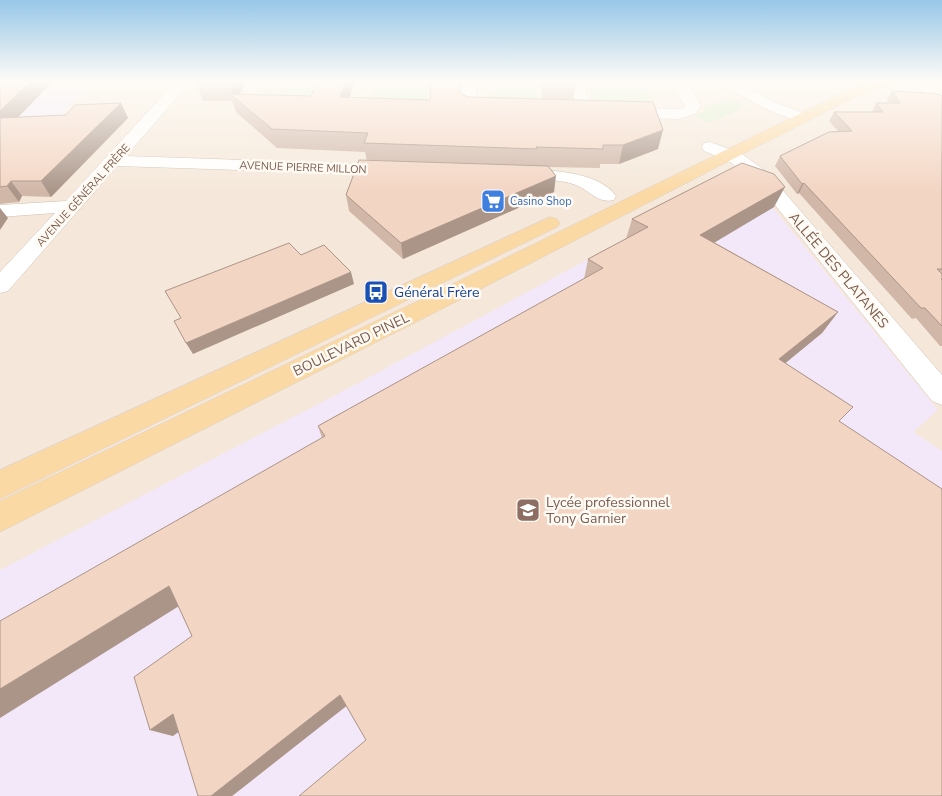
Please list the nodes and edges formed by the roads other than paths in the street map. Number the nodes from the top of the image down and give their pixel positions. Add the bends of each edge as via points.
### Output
1 (152, 117) edge
2 (790, 117) edge
3 (719, 151) junction
4 (114, 161) junction
5 (406, 170) edge
6 (504, 174) edge
7 (607, 196) junction
8 (72, 206) junction
9 (0, 211) edge
10 (0, 286) edge
11 (942, 394) edge
12 (0, 485) edge
13 (0, 517) edge

1 - 4 street, AVENUE GÉNÉRAL FRÈRE
2 - 3 main road, BOULEVARD PINEL
3 - 7 main road, BOULEVARD PINEL
3 - 11 street, ALLÉE DES PLATANES via 761,176
3 - 13 main road, BOULEVARD PINEL via 426,307
4 - 5 street, AVENUE PIERRE MILLON
4 - 8 street, AVENUE GÉNÉRAL FRÈRE
6 - 7 street via 563,176 584,182
7 - 12 main road, BOULEVARD PINEL
8 - 9 street
8 - 10 street, AVENUE GÉNÉRAL FRÈRE

